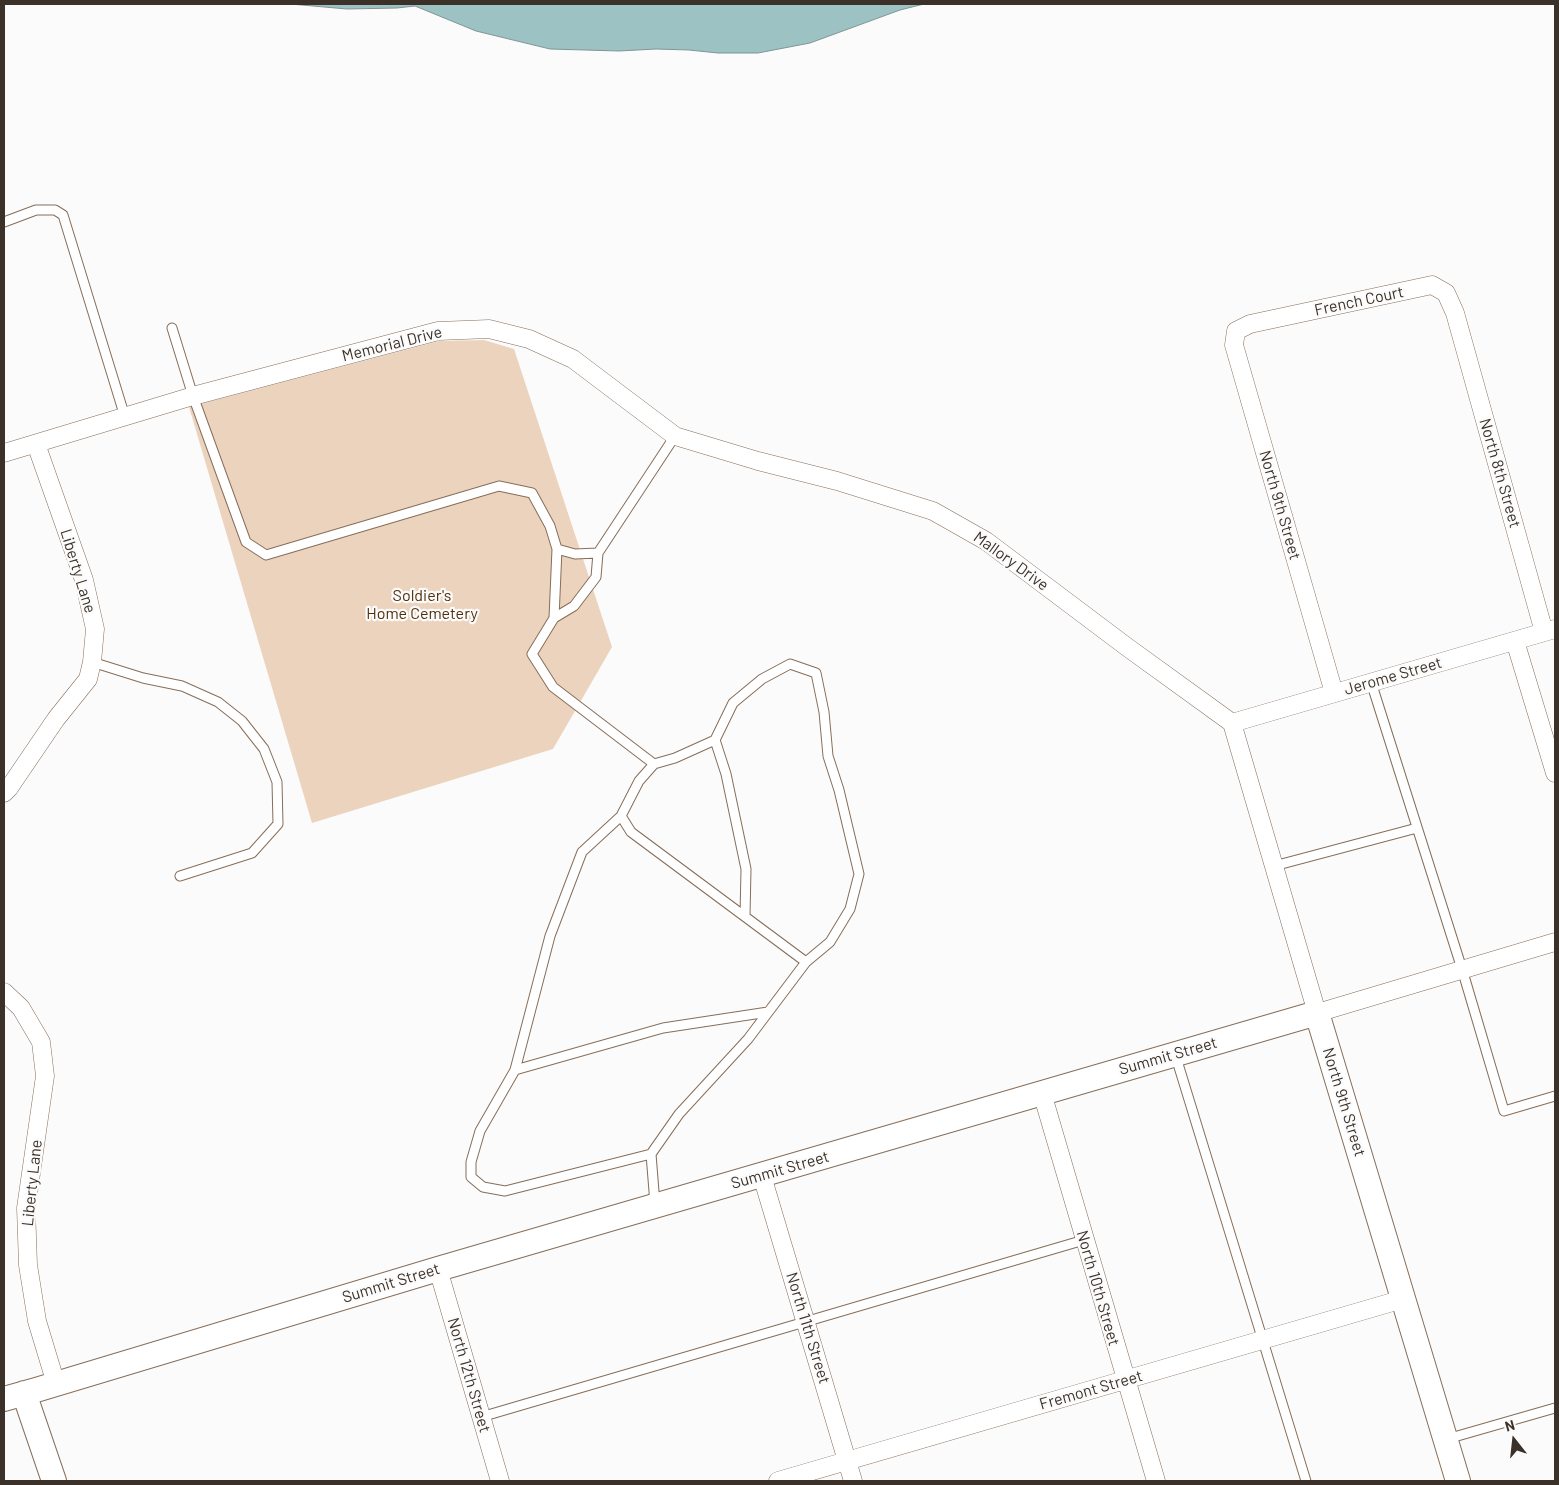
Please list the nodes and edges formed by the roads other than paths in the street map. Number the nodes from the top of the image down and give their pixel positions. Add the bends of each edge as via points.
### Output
1 (4, 222) edge
2 (1455, 313) joint
3 (1250, 324) joint
4 (172, 328) dead end
5 (193, 396) junction
6 (125, 417) junction
7 (675, 436) junction
8 (36, 444) junction
9 (4, 453) edge
10 (758, 461) joint
11 (557, 549) junction
12 (598, 553) junction
13 (554, 618) junction
14 (1550, 631) edge
15 (1515, 641) junction
16 (92, 662) junction
17 (1371, 682) junction
18 (1334, 693) junction
19 (1232, 723) junction
20 (715, 740) junction
21 (654, 764) junction
22 (1555, 773) edge
23 (4, 793) edge
24 (621, 816) junction
25 (1418, 828) junction
26 (1274, 866) junction
27 (180, 876) dead end
28 (745, 916) junction
29 (1555, 942) edge
30 (806, 962) junction
31 (1462, 969) junction
32 (4, 992) edge
33 (768, 1012) junction
34 (1317, 1013) junction
35 (1175, 1054) junction
36 (515, 1070) junction
37 (1042, 1094) junction
38 (1555, 1096) edge
39 (651, 1154) junction
40 (762, 1176) junction
41 (655, 1206) junction
42 (1084, 1240) junction
43 (438, 1269) junction
44 (1403, 1299) junction
45 (806, 1322) junction
46 (1263, 1340) junction
47 (1125, 1380) junction
48 (56, 1384) junction
49 (14, 1396) edge
50 (1555, 1408) edge
51 (481, 1417) junction
52 (1446, 1439) junction
53 (847, 1461) junction
54 (54, 1481) edge
55 (500, 1481) edge
56 (778, 1481) edge
57 (853, 1481) edge
58 (1156, 1481) edge
59 (1306, 1481) edge
60 (1458, 1481) edge

1 - 6 lane via 36,210 55,210 63,215
2 - 3 street, French Court via 1446,293 1432,286
2 - 14 street, North 8th Street
3 - 18 street, North 9th Street via 1236,330 1234,345
4 - 5 lane
5 - 6 street, Memorial Drive
5 - 7 street, Memorial Drive via 438,331 489,329 529,339 573,359
5 - 11 lane via 246,542 266,555 499,486 532,493 550,526
6 - 8 street, Memorial Drive
7 - 10 street, Memorial Drive
7 - 12 lane
8 - 9 street, Memorial Drive
8 - 16 street, Liberty Lane via 84,580 95,629
10 - 19 street, Mallory Drive via 933,511 986,540
11 - 12 lane via 575,554
11 - 13 lane
12 - 13 lane via 596,578 574,606
13 - 21 lane via 532,654 552,687
14 - 15 street, Jerome Street
15 - 17 street, Jerome Street
15 - 22 street
16 - 23 street, Liberty Lane via 88,679
16 - 27 lane via 182,686 218,702 242,721 264,749 277,782 278,824 252,853
17 - 18 street, Jerome Street
17 - 25 lane
18 - 19 street, Jerome Street
19 - 26 street, North 9th Street
20 - 21 lane
20 - 28 lane via 726,774 746,869
20 - 30 lane via 733,704 762,679 790,664 816,673 828,756 859,874 850,909 830,942
21 - 24 lane via 639,781
24 - 28 lane via 631,832
24 - 36 lane via 582,852 550,936
25 - 26 lane
25 - 31 lane
26 - 34 street, North 9th Street
28 - 30 lane
29 - 31 street, Summit Street
30 - 33 lane
31 - 34 street, Summit Street
31 - 38 lane via 1504,1111
32 - 48 street, Liberty Lane via 21,1008 41,1042 45,1076 26,1208 28,1265 37,1321
33 - 36 lane via 663,1028
33 - 39 lane via 748,1039 679,1114
34 - 35 street, Summit Street
34 - 44 street, North 9th Street
35 - 37 street, Summit Street
35 - 46 lane
36 - 39 lane via 480,1131 473,1154 471,1177 483,1187 506,1191
37 - 40 street, Summit Street
37 - 42 street, North 10th Street
39 - 41 lane
40 - 41 street, Summit Street
40 - 45 street, North 11th Street
41 - 43 street, Summit Street
42 - 45 lane
42 - 47 street, North 10th Street
43 - 48 street, Summit Street
43 - 51 street, North 12th Street
44 - 46 street, Fremont Street
44 - 52 street, North 9th Street
45 - 51 lane
45 - 53 street, North 11th Street
46 - 47 street, Fremont Street
46 - 59 lane
47 - 53 street, Fremont Street
47 - 58 street, North 10th Street
48 - 49 street, Summit Street
49 - 54 street
50 - 52 lane
51 - 55 street, North 12th Street
52 - 60 street, North 9th Street
53 - 56 street, Fremont Street
53 - 57 street, North 11th Street

